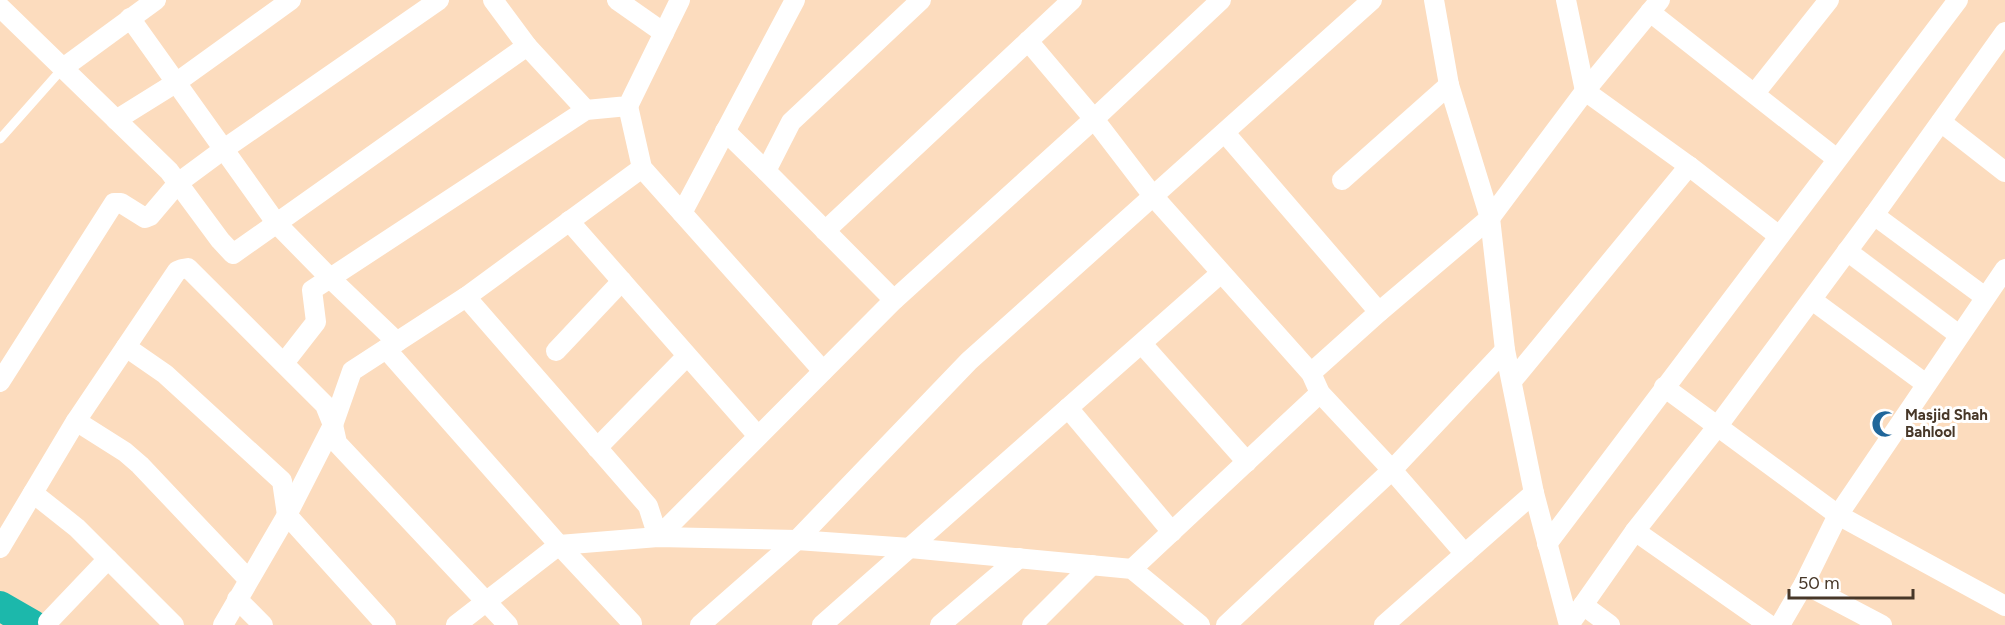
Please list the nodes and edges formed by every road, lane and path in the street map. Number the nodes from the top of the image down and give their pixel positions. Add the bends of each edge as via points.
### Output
1 (156, 0) edge
2 (291, 0) edge
3 (439, 0) edge
4 (493, 0) edge
5 (617, 0) edge
6 (680, 0) edge
7 (795, 0) edge
8 (1072, 0) edge
9 (1221, 0) edge
10 (1372, 0) edge
11 (1434, 0) edge
12 (1566, 0) edge
13 (1828, 0) edge
14 (1958, 0) edge
15 (915, 2) edge
16 (1655, 6) edge
17 (0, 7) edge
18 (130, 18) junction
19 (664, 33) junction
20 (2003, 38) edge
21 (1028, 41) junction
22 (527, 46) junction
23 (63, 68) junction
24 (177, 82) junction
25 (1449, 85) junction
26 (1585, 91) junction
27 (1755, 93) junction
28 (628, 106) junction
29 (586, 110) junction
30 (1094, 119) junction
31 (116, 120) junction
32 (1941, 122) junction
33 (726, 131) junction
34 (1225, 133) junction
35 (0, 139) edge
36 (224, 149) junction
37 (1837, 159) junction
38 (1689, 166) junction
39 (642, 168) junction
40 (766, 171) junction
41 (2005, 172) edge
42 (1342, 180) dead end
43 (178, 183) junction
44 (1152, 196) junction
45 (682, 213) junction
46 (1874, 216) junction
47 (1490, 218) junction
48 (569, 221) junction
49 (277, 224) junction
50 (825, 231) junction
51 (1779, 236) junction
52 (1847, 251) junction
53 (2005, 268) edge
54 (1221, 273) junction
55 (330, 278) junction
56 (622, 281) junction
57 (466, 297) junction
58 (1985, 297) junction
59 (894, 300) junction
60 (1812, 300) junction
61 (1379, 312) junction
62 (1959, 335) junction
63 (1142, 344) junction
64 (392, 345) junction
65 (126, 347) junction
66 (1505, 350) junction
67 (555, 351) dead end
68 (687, 356) junction
69 (284, 363) junction
70 (823, 371) junction
71 (1311, 373) junction
72 (1512, 381) junction
73 (0, 382) edge
74 (1926, 384) junction
75 (1664, 387) junction
76 (1320, 393) junction
77 (1068, 408) junction
78 (76, 421) junction
79 (333, 425) junction
80 (1717, 427) junction
81 (758, 436) junction
82 (597, 448) junction
83 (1247, 462) junction
84 (1392, 470) junction
85 (33, 493) junction
86 (1534, 493) junction
87 (287, 515) junction
88 (1838, 515) junction
89 (1635, 531) junction
90 (1172, 532) junction
91 (658, 537) junction
92 (797, 540) junction
93 (1547, 543) junction
94 (559, 545) junction
95 (0, 548) edge
96 (910, 548) junction
97 (1465, 554) junction
98 (1019, 558) junction
99 (108, 560) junction
100 (1092, 565) junction
101 (1132, 569) junction
102 (248, 579) junction
103 (1804, 584) junction
104 (237, 599) junction
105 (486, 603) junction
106 (1583, 605) junction
107 (2005, 606) edge
108 (1188, 621) edge
109 (48, 622) dead end
110 (632, 623) dead end
111 (174, 625) edge
112 (223, 625) edge
113 (263, 625) edge
114 (386, 625) edge
115 (456, 625) edge
116 (508, 625) edge
117 (700, 625) edge
118 (822, 625) edge
119 (940, 625) edge
120 (1032, 625) edge
121 (1226, 625) edge
122 (1384, 625) edge
123 (1569, 625) edge
124 (1610, 625) edge
125 (1769, 625) edge
126 (1780, 625) edge
127 (1882, 625) edge

1 - 18 street
2 - 24 street
3 - 36 street
4 - 22 street
5 - 19 street
6 - 19 street
7 - 33 street
8 - 21 street
9 - 30 street
10 - 34 street
11 - 25 street
12 - 26 street
13 - 27 street
14 - 37 street
15 - 40 street via 791,122
16 - 26 street
16 - 27 street
17 - 23 street
18 - 23 street
18 - 24 street
19 - 28 street
20 - 32 street
21 - 30 street
21 - 50 street
22 - 29 street
22 - 49 street
23 - 31 street
23 - 35 lane
24 - 31 street
24 - 36 street
25 - 42 street
25 - 47 street
26 - 38 street
26 - 47 street
27 - 37 street
28 - 29 street
28 - 39 street
29 - 55 street
30 - 44 street
30 - 59 street
31 - 43 street
32 - 41 street
32 - 46 street
33 - 40 street
33 - 45 street
34 - 44 street
34 - 61 street
36 - 43 street
36 - 49 street
37 - 51 street
38 - 51 street
38 - 72 street
39 - 45 street
39 - 48 street
40 - 50 street
43 - 49 street via 233,254
43 - 73 street via 145,218 121,203 110,207
44 - 54 street
44 - 92 street via 969,362
45 - 70 street
46 - 52 street
46 - 58 street
47 - 61 street
47 - 66 street
48 - 56 street
48 - 57 street
49 - 55 street
50 - 59 street
51 - 75 street
52 - 60 street
52 - 62 street
53 - 58 street
54 - 63 street
54 - 71 street
55 - 64 street
55 - 69 street via 312,290 316,321
56 - 67 street
56 - 68 street
57 - 64 street
57 - 82 street
58 - 62 street
59 - 70 street
60 - 74 street
60 - 80 street
61 - 71 street
62 - 74 street
63 - 77 street
63 - 83 street
64 - 79 street via 352,371
64 - 94 street
65 - 69 street via 177,271 188,268
65 - 78 street
65 - 87 street via 165,374 282,480
66 - 72 street
66 - 84 street
68 - 81 street
68 - 82 street
69 - 79 street via 325,405
70 - 81 street
71 - 76 street
72 - 86 street
74 - 88 street
75 - 80 street
75 - 93 street
76 - 83 street
76 - 84 street
77 - 90 street
77 - 96 street
78 - 85 street
78 - 102 street via 140,465
79 - 87 street
79 - 105 street via 337,443
80 - 88 street
80 - 89 street
81 - 91 street
82 - 91 street via 648,506
83 - 90 street
84 - 97 street
84 - 121 street
85 - 95 street
85 - 99 street via 77,528
86 - 93 street
86 - 97 street
87 - 102 street
87 - 114 street
88 - 103 street
88 - 107 street
89 - 106 street
89 - 125 street
90 - 101 street
91 - 92 street
91 - 94 street
92 - 96 street
92 - 117 street
93 - 123 street
94 - 105 street
94 - 110 street
96 - 98 street
96 - 118 street
97 - 122 street
98 - 100 street
98 - 119 street
99 - 109 street
99 - 111 street
100 - 101 street
100 - 120 street
101 - 108 street
102 - 104 street
103 - 126 street
103 - 127 street
104 - 112 street
104 - 113 street
105 - 115 street
105 - 116 street
106 - 123 street
106 - 124 street

